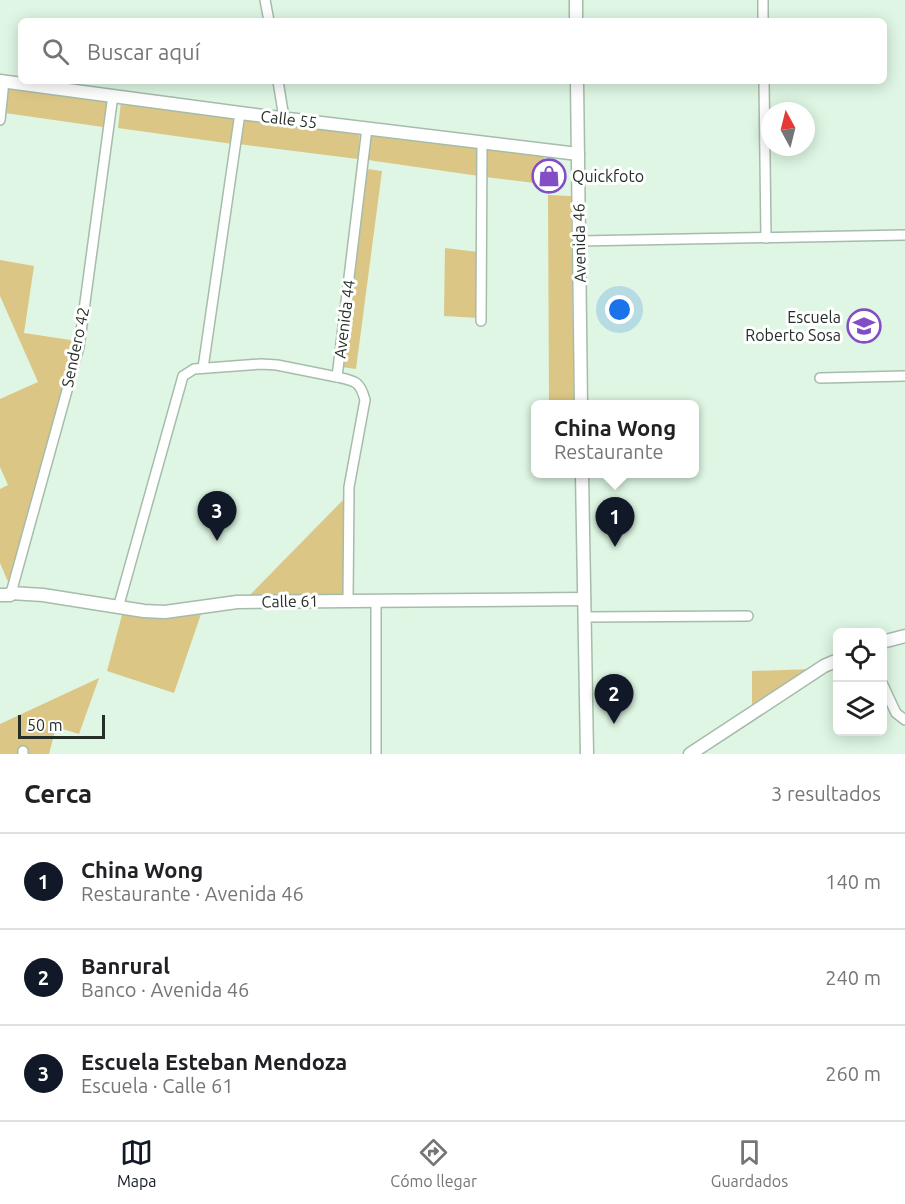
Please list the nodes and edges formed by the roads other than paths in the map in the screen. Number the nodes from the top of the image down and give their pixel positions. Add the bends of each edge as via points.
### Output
1 (265, 0) edge
2 (576, 0) edge
3 (763, 0) edge
4 (268, 18) edge
5 (576, 18) edge
6 (763, 18) edge
7 (2, 81) edge
8 (18, 83) edge
9 (26, 84) edge
10 (278, 84) edge
11 (577, 84) edge
12 (764, 84) edge
13 (112, 95) junction
14 (240, 113) junction
15 (284, 118) junction
16 (0, 120) edge
17 (367, 128) junction
18 (482, 143) junction
19 (578, 154) junction
20 (905, 235) edge
21 (766, 238) junction
22 (579, 241) junction
23 (481, 321) dead end
24 (203, 368) junction
25 (905, 376) edge
26 (337, 377) junction
27 (820, 378) dead end
28 (581, 400) edge
29 (582, 478) edge
30 (5, 594) edge
31 (584, 599) junction
32 (376, 600) junction
33 (348, 601) junction
34 (118, 608) junction
35 (748, 615) dead end
36 (585, 617) junction
37 (905, 636) edge
38 (887, 641) edge
39 (833, 662) edge
40 (887, 694) edge
41 (905, 720) edge
42 (376, 754) edge
43 (587, 754) edge
44 (690, 754) edge

1 - 4 street
2 - 5 street
3 - 6 street
7 - 8 street, Calle 55
7 - 16 street
9 - 13 street, Calle 55
10 - 15 street
11 - 19 street, Avenida 46
12 - 21 street
13 - 14 street, Calle 55
13 - 30 street, Sendero 42 via 79,348
14 - 15 street, Calle 55
14 - 24 street
15 - 17 street, Calle 55
17 - 18 street, Calle 55
17 - 26 street, Avenida 44
18 - 19 street, Calle 55
18 - 23 street
19 - 22 street, Avenida 46
20 - 21 street
21 - 22 street
22 - 28 street, Avenida 46
24 - 26 street via 269,364
24 - 34 street via 183,376
25 - 27 street
26 - 33 street, Avenida 44 via 353,381 362,389 364,400 349,487
29 - 31 street
30 - 34 street, Calle 61
31 - 32 street, Calle 61
31 - 36 street
32 - 33 street, Calle 61
32 - 42 street
33 - 34 street, Calle 61 via 237,602 165,612
35 - 36 street
36 - 43 street
37 - 38 street
39 - 44 street
40 - 41 street via 896,713

